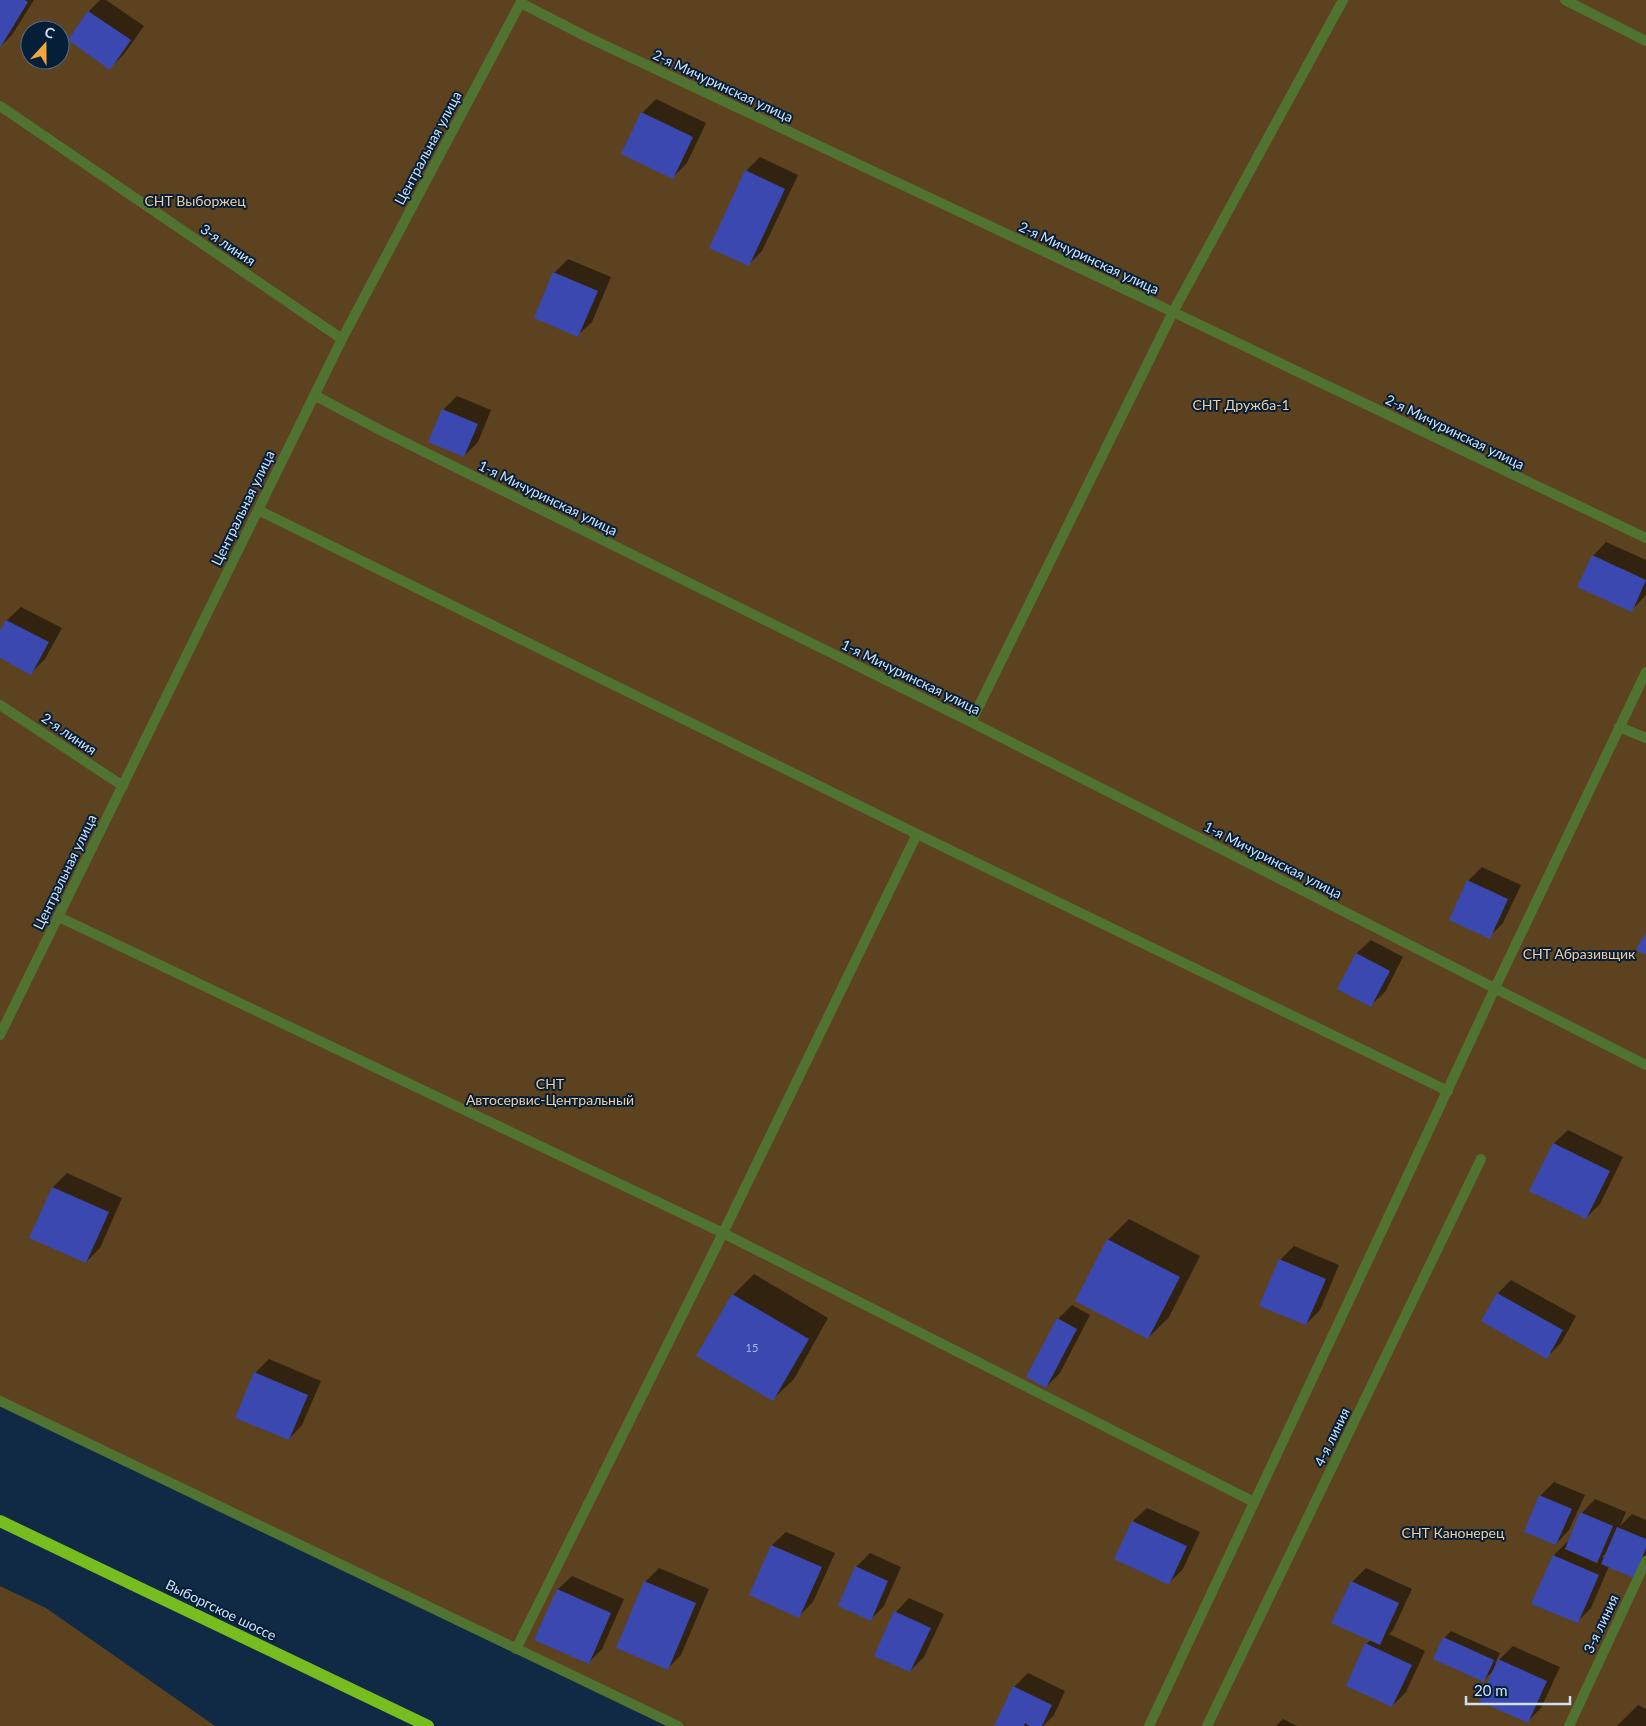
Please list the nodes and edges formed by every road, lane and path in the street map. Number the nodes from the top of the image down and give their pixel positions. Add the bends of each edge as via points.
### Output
1 (1344, 0) edge
2 (1565, 0) edge
3 (522, 1) edge
4 (1646, 41) edge
5 (0, 106) edge
6 (1173, 312) junction
7 (342, 339) junction
8 (314, 395) junction
9 (258, 510) junction
10 (1646, 538) edge
11 (1646, 672) edge
12 (0, 705) edge
13 (970, 722) junction
14 (1619, 727) junction
15 (1646, 738) edge
16 (123, 786) junction
17 (917, 834) junction
18 (59, 917) junction
19 (1495, 988) junction
20 (0, 1035) edge
21 (1646, 1065) edge
22 (1448, 1091) junction
23 (1482, 1159) dead end
24 (723, 1233) junction
25 (0, 1401) edge
26 (1254, 1502) junction
27 (0, 1521) edge
28 (1646, 1561) edge
29 (516, 1649) junction
30 (428, 1726) edge
31 (678, 1726) edge
32 (1149, 1726) edge
33 (1207, 1726) edge
34 (1569, 1726) edge

1 - 6 street
2 - 4 street
3 - 6 street, 2-я Мичуринская улица via 586,36
3 - 7 street, Центральная улица
5 - 7 street, 3-я линия
6 - 10 street, 2-я Мичуринская улица
6 - 13 street
7 - 8 street, Центральная улица
8 - 9 street, Центральная улица
8 - 13 street, 1-я Мичуринская улица
9 - 16 street, Центральная улица
9 - 17 street
11 - 14 street
12 - 16 street, 2-я линия
13 - 19 street, 1-я Мичуринская улица
14 - 15 street
14 - 19 street
16 - 18 street, Центральная улица
17 - 22 street
17 - 24 street
18 - 20 street, Центральная улица
18 - 24 street
19 - 21 street, 1-я Мичуринская улица
19 - 22 street
22 - 26 street
23 - 33 street, 4-я линия
24 - 26 street
24 - 29 street
25 - 29 street
26 - 32 street
27 - 30 main road, Выборгское шоссе
28 - 34 street, 3-я линия
29 - 31 street

